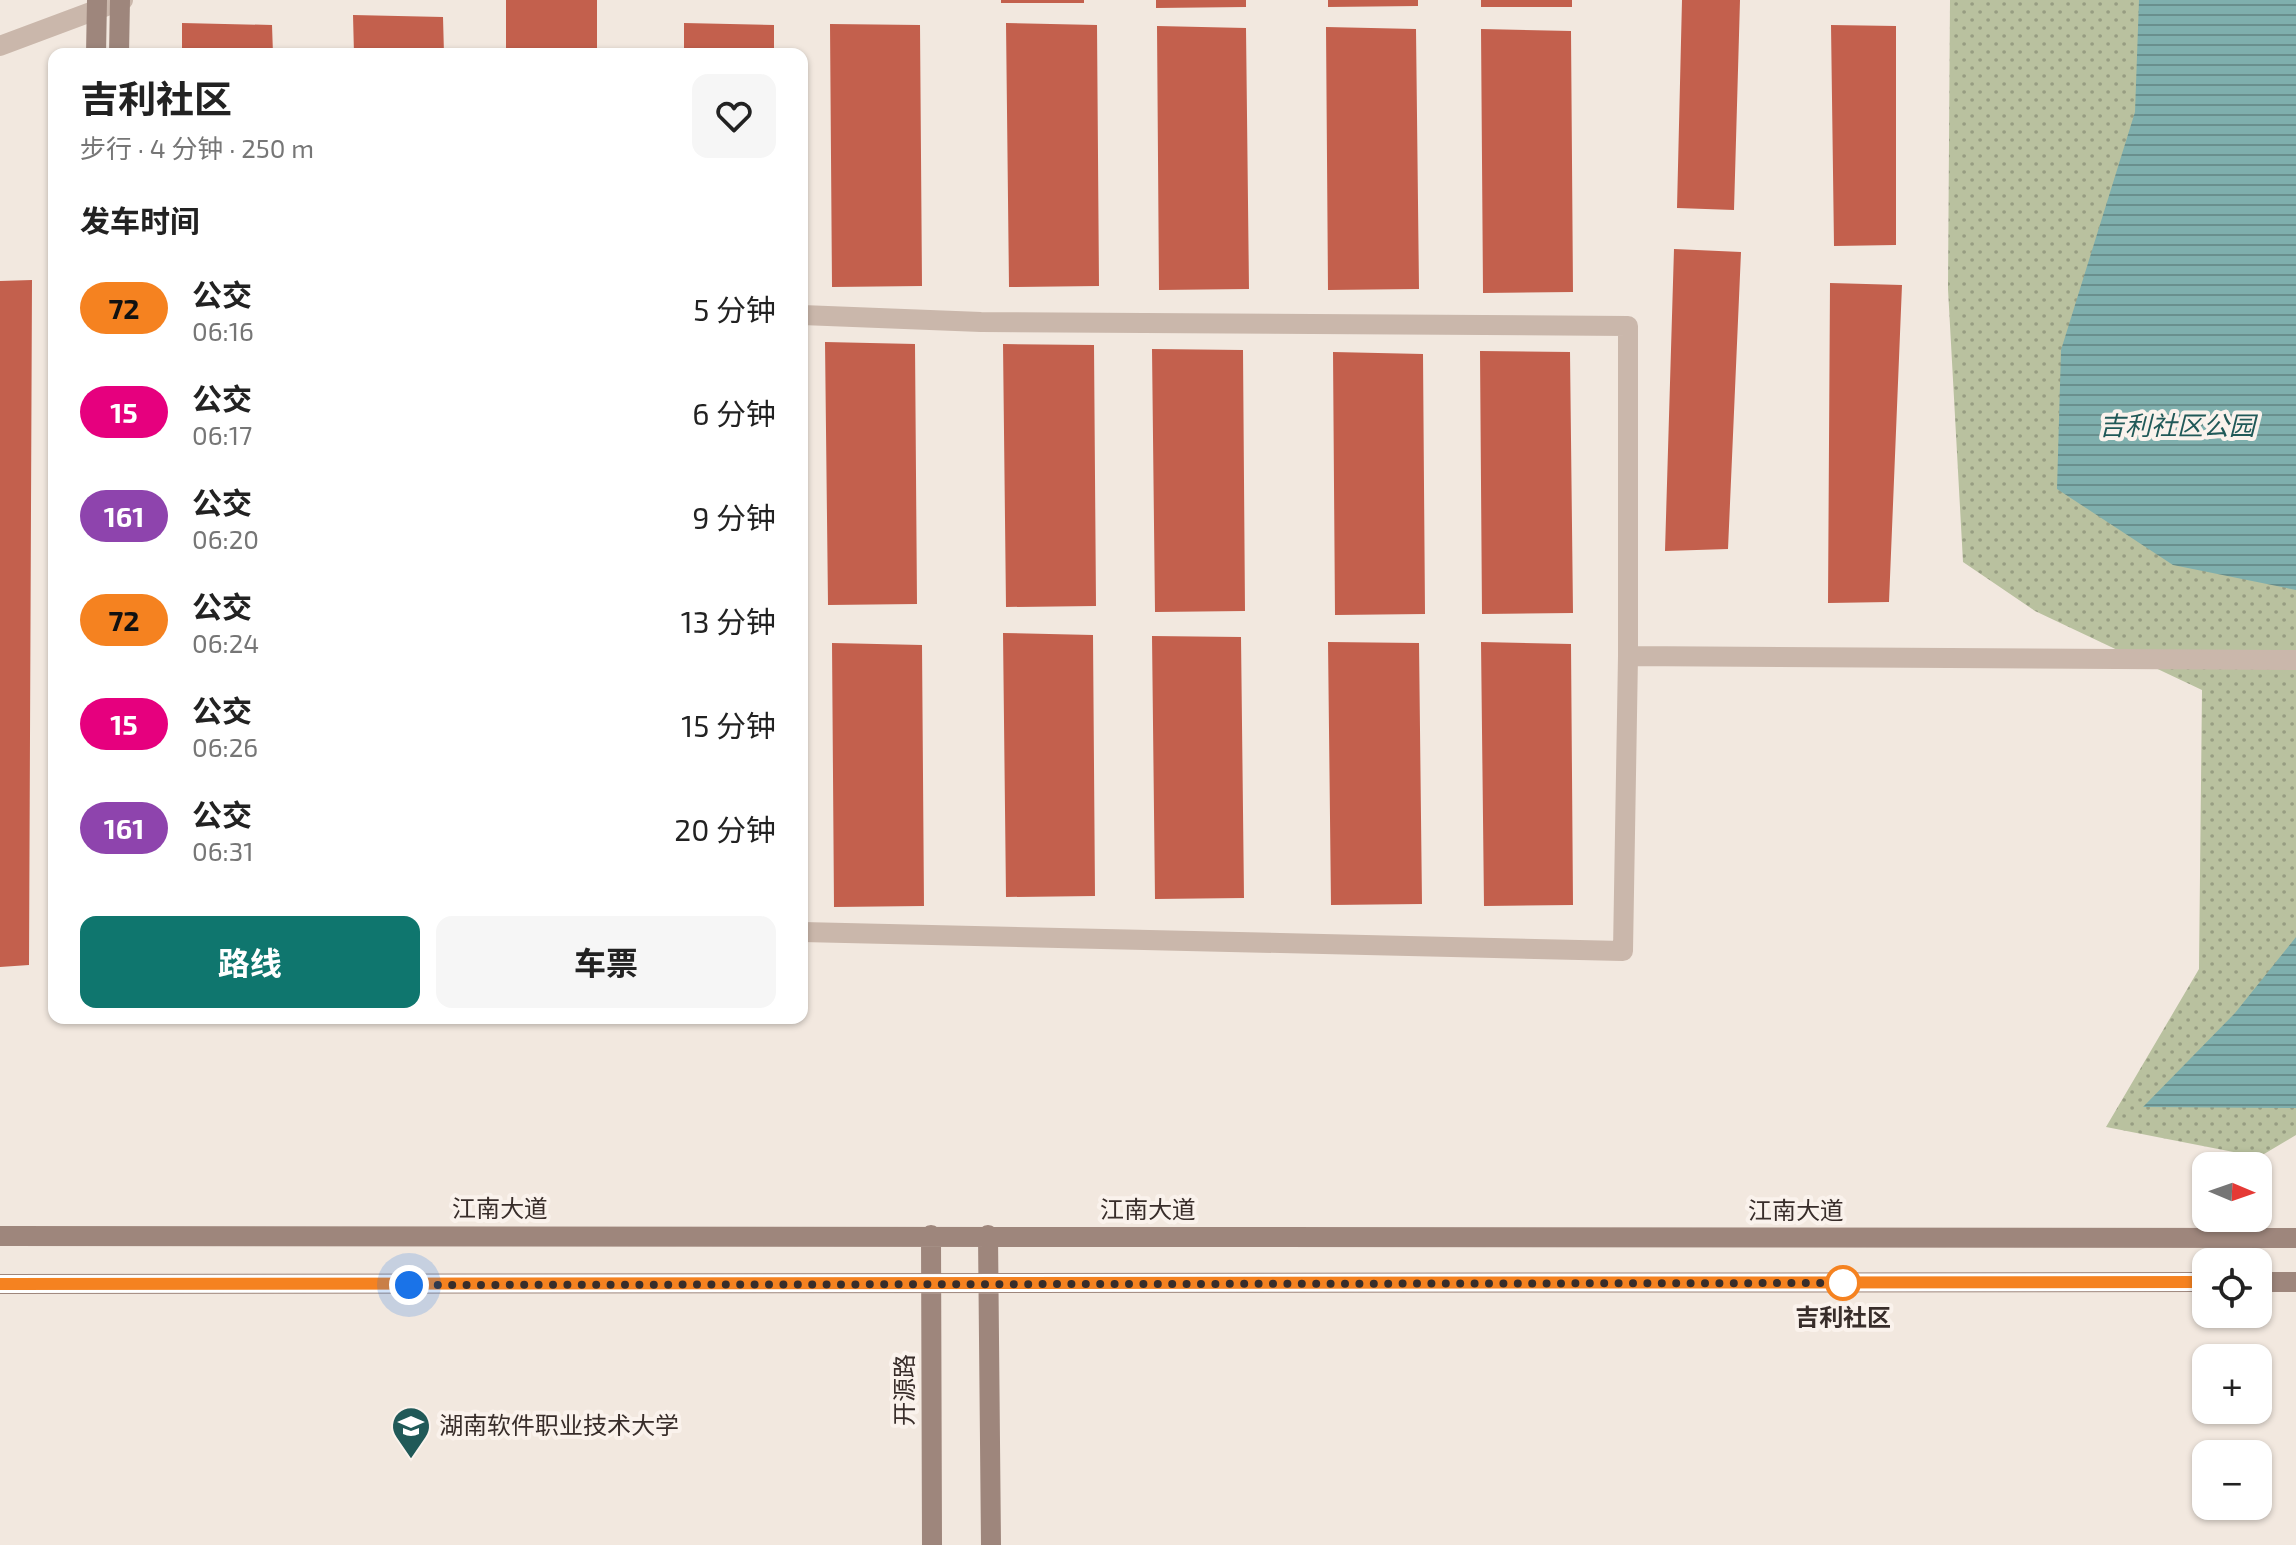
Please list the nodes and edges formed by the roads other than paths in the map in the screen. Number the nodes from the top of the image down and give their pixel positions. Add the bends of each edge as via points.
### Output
1 (121, 0) edge
2 (97, 5) edge
3 (0, 46) edge
4 (96, 48) edge
5 (119, 48) edge
6 (808, 315) edge
7 (1628, 656) junction
8 (2296, 660) edge
9 (808, 932) edge
10 (931, 1235) junction
11 (988, 1235) junction
12 (0, 1236) edge
13 (2296, 1238) edge
14 (2192, 1282) edge
15 (2272, 1282) edge
16 (2296, 1282) edge
17 (0, 1284) edge
18 (931, 1285) junction
19 (989, 1285) junction
20 (932, 1545) edge
21 (991, 1545) edge

1 - 2 street
1 - 5 main road
2 - 3 street
2 - 4 main road
6 - 7 street via 981,322 1628,326
7 - 8 street
7 - 9 street via 1623,951
10 - 11 main road, 江南大道
10 - 12 main road, 江南大道
10 - 18 main road, 开源路
11 - 13 main road, 江南大道
11 - 19 main road
14 - 19 main road
15 - 16 main road
17 - 18 main road
18 - 19 main road
18 - 20 main road, 开源路
19 - 21 main road

